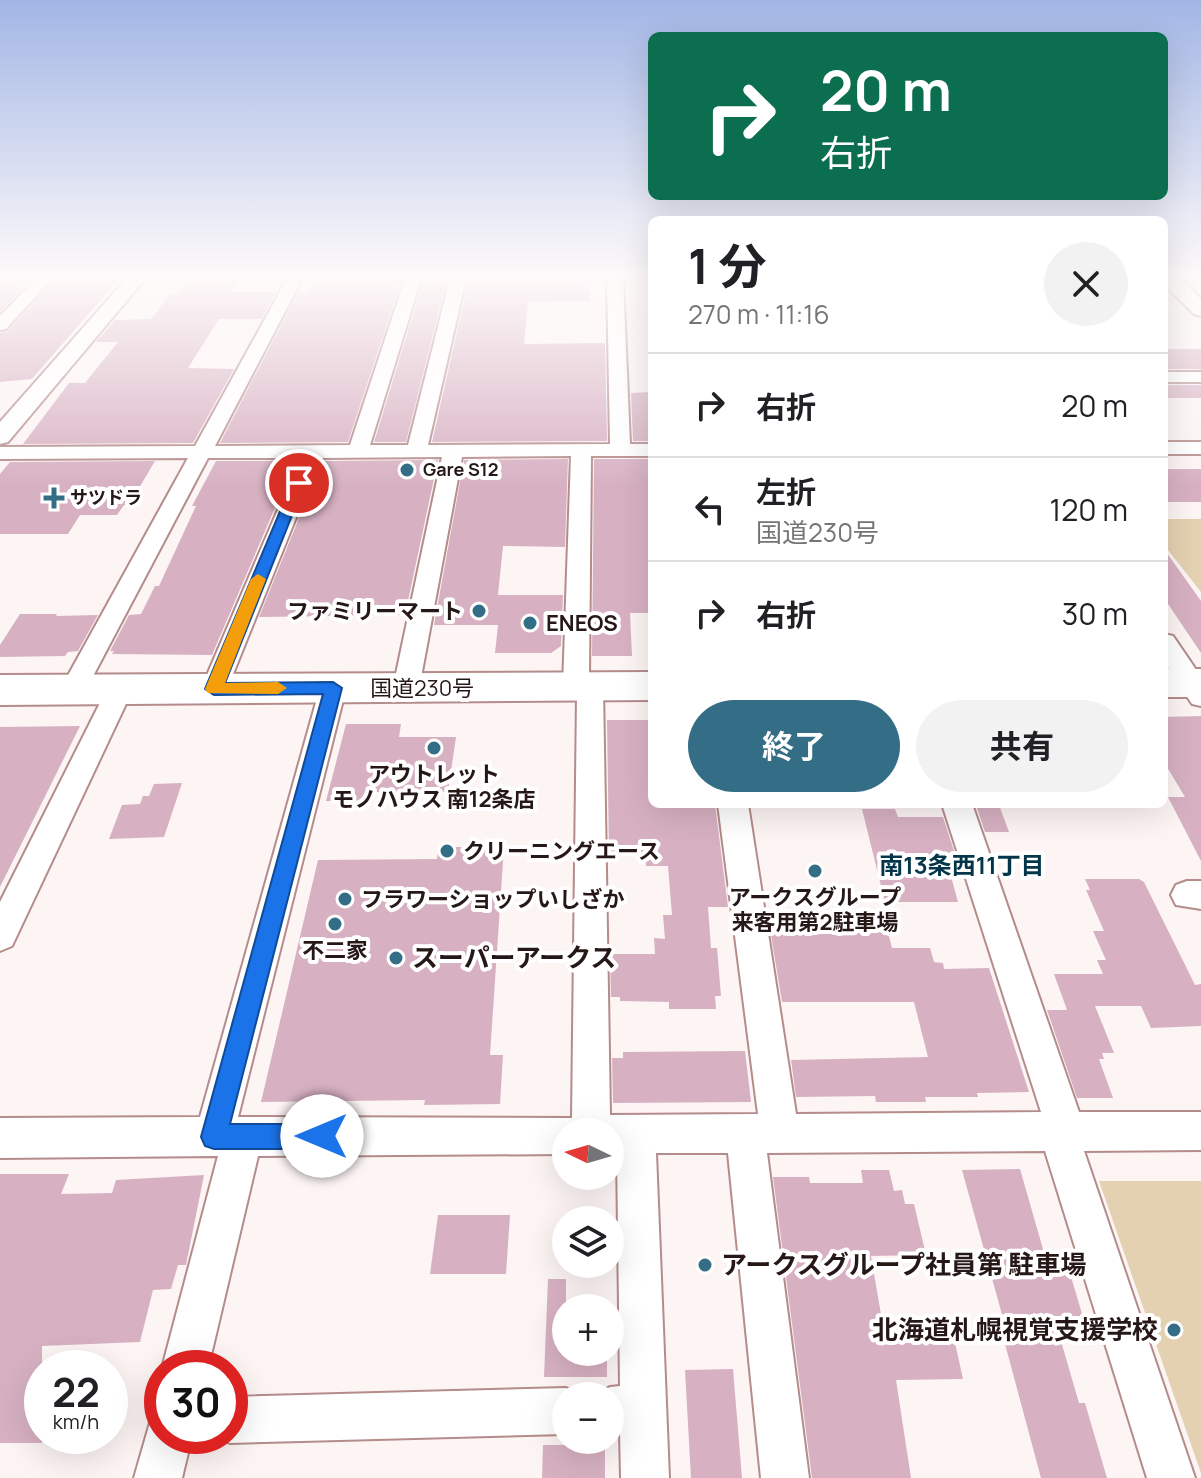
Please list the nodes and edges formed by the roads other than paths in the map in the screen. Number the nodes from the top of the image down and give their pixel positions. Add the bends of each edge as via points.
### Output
1 (77, 348) edge
2 (258, 348) edge
3 (391, 348) edge
4 (442, 348) edge
5 (617, 348) edge
6 (1168, 377) edge
7 (1201, 377) edge
8 (0, 437) edge
9 (1168, 448) edge
10 (1201, 448) edge
11 (620, 450) junction
12 (648, 450) edge
13 (417, 451) junction
14 (453, 451) junction
15 (581, 451) junction
16 (202, 452) junction
17 (312, 452) junction
18 (358, 452) junction
19 (0, 453) edge
20 (1168, 649) edge
21 (583, 686) junction
22 (648, 686) edge
23 (1189, 686) edge
24 (333, 688) junction
25 (406, 688) junction
26 (120, 689) junction
27 (214, 689) junction
28 (0, 690) edge
29 (73, 690) junction
30 (733, 808) edge
31 (958, 808) edge
32 (0, 936) edge
33 (591, 1118) edge
34 (1201, 1131) edge
35 (1062, 1132) junction
36 (762, 1133) junction
37 (624, 1134) edge
38 (552, 1135) edge
39 (228, 1137) junction
40 (0, 1138) edge
41 (624, 1190) edge
42 (188, 1350) edge
43 (627, 1410) edge
44 (552, 1411) edge
45 (248, 1420) edge
46 (164, 1454) edge
47 (158, 1478) edge
48 (645, 1478) edge
49 (785, 1478) edge
50 (1171, 1478) edge

1 - 8 street
2 - 16 street
3 - 18 street
4 - 13 street
5 - 11 street
6 - 7 street
9 - 10 street
11 - 12 street
11 - 15 street
13 - 14 street
13 - 18 street
14 - 15 street
14 - 25 street
15 - 21 street
16 - 17 street
16 - 19 street
16 - 29 street
17 - 18 street
17 - 27 street
20 - 23 street
21 - 22 highway, 国道230号
21 - 25 highway, 国道230号
21 - 33 street
24 - 25 highway, 国道230号
24 - 27 highway, 国道230号
24 - 39 street
26 - 27 highway, 国道230号
26 - 29 highway, 国道230号
26 - 32 street
28 - 29 highway, 国道230号
30 - 36 street
31 - 35 street
34 - 35 street
35 - 36 street
35 - 50 street
36 - 37 street
36 - 49 street
38 - 39 street
39 - 40 street
39 - 42 street
41 - 43 street
43 - 48 street
44 - 45 street
46 - 47 street

